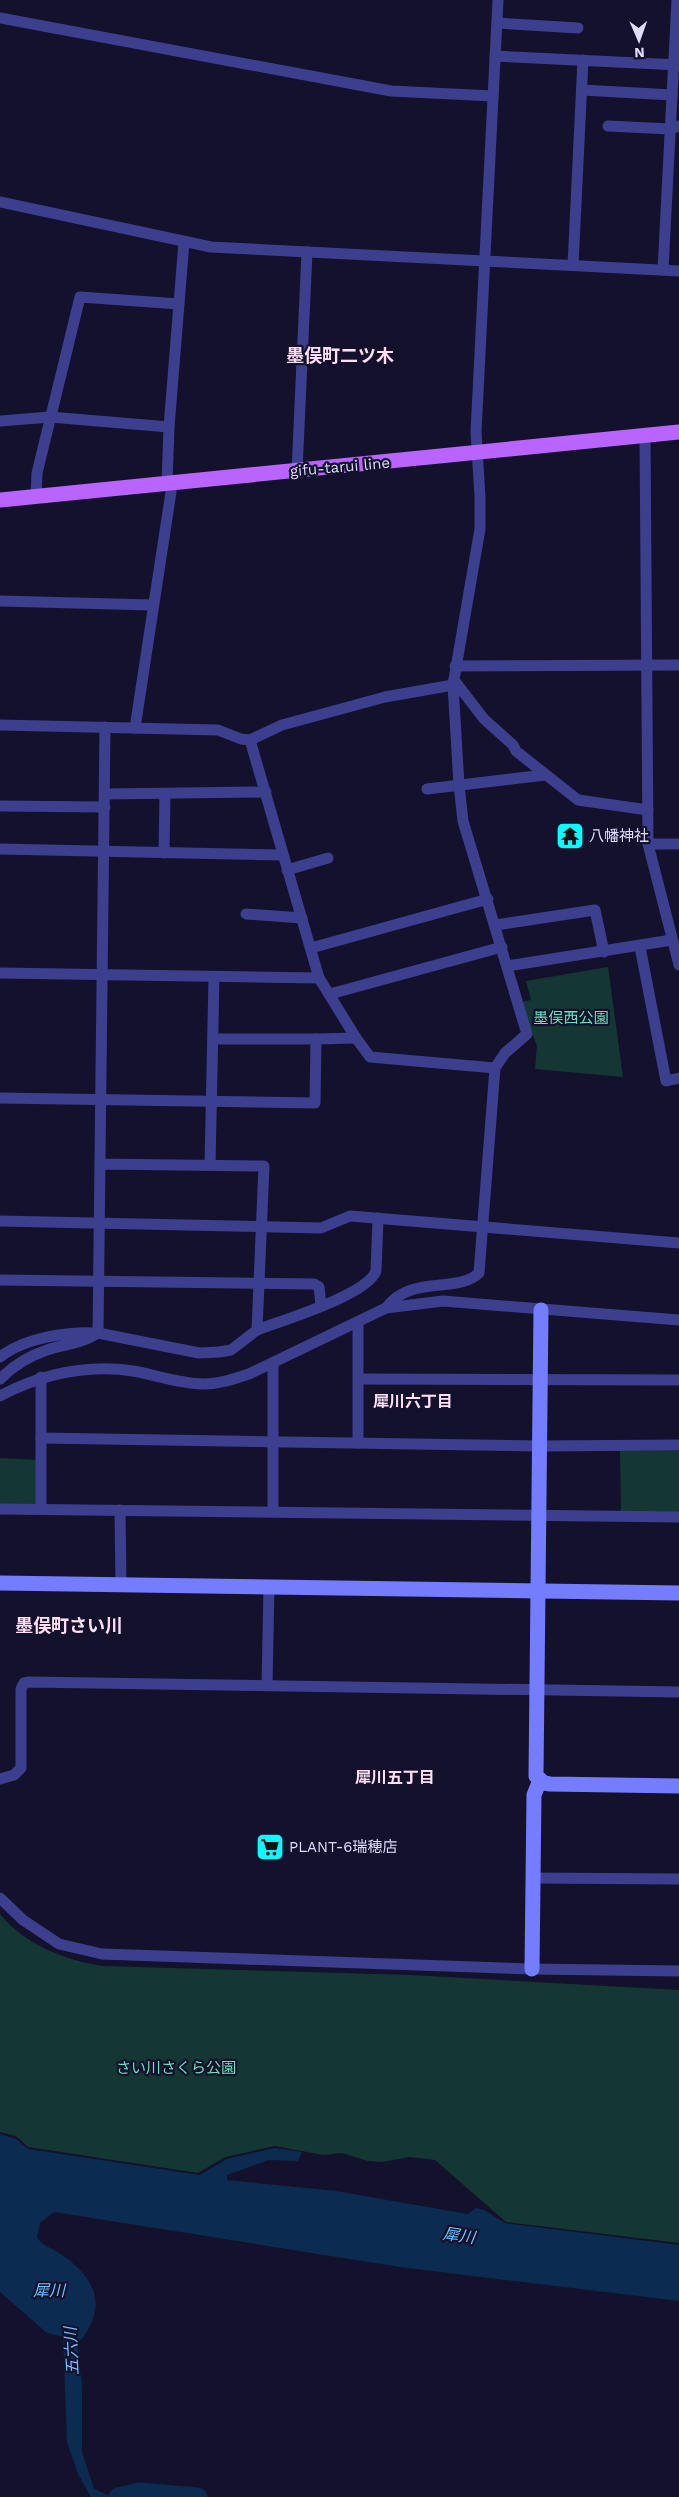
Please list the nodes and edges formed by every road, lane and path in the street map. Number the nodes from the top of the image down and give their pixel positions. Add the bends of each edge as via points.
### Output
1 (498, 0) edge
2 (677, 0) edge
3 (0, 18) edge
4 (497, 23) junction
5 (578, 28) dead end
6 (495, 56) junction
7 (583, 60) junction
8 (676, 65) edge
9 (582, 90) junction
10 (672, 95) junction
11 (493, 96) junction
12 (608, 126) dead end
13 (675, 128) edge
14 (667, 184) junction
15 (679, 184) edge
16 (0, 202) edge
17 (184, 242) junction
18 (307, 252) junction
19 (484, 262) junction
20 (573, 265) junction
21 (663, 270) junction
22 (679, 271) edge
23 (179, 304) junction
24 (50, 417) junction
25 (0, 421) edge
26 (169, 427) junction
27 (679, 432) edge
28 (645, 435) junction
29 (477, 453) junction
30 (296, 471) junction
31 (169, 483) junction
32 (36, 496) junction
33 (0, 500) edge
34 (0, 601) edge
35 (152, 605) junction
36 (648, 665) junction
37 (679, 665) edge
38 (456, 666) junction
39 (454, 682) junction
40 (0, 725) edge
41 (106, 727) junction
42 (135, 728) junction
43 (250, 740) junction
44 (545, 775) junction
45 (459, 785) junction
46 (427, 789) dead end
47 (266, 792) junction
48 (105, 794) junction
49 (165, 794) junction
50 (0, 806) edge
51 (105, 807) junction
52 (648, 810) junction
53 (648, 844) junction
54 (679, 844) edge
55 (0, 849) edge
56 (104, 852) junction
57 (164, 853) junction
58 (283, 855) junction
59 (328, 858) dead end
60 (287, 870) junction
61 (488, 899) junction
62 (246, 914) dead end
63 (302, 918) junction
64 (496, 924) junction
65 (672, 940) junction
66 (502, 947) junction
67 (640, 947) junction
68 (311, 948) junction
69 (604, 952) junction
70 (679, 965) edge
71 (507, 966) junction
72 (0, 973) edge
73 (102, 975) junction
74 (214, 977) junction
75 (319, 978) junction
76 (330, 994) junction
77 (356, 1038) junction
78 (214, 1039) junction
79 (316, 1039) junction
80 (495, 1068) junction
81 (679, 1078) edge
82 (0, 1098) edge
83 (101, 1099) junction
84 (210, 1101) junction
85 (101, 1164) junction
86 (210, 1166) junction
87 (378, 1218) junction
88 (0, 1221) edge
89 (101, 1224) junction
90 (482, 1226) junction
91 (263, 1227) junction
92 (679, 1242) edge
93 (0, 1280) edge
94 (99, 1281) junction
95 (260, 1283) junction
96 (321, 1306) junction
97 (386, 1308) junction
98 (541, 1310) junction
99 (679, 1320) edge
100 (358, 1323) junction
101 (257, 1330) junction
102 (98, 1333) junction
103 (0, 1357) edge
104 (273, 1363) junction
105 (41, 1377) junction
106 (359, 1378) junction
107 (0, 1379) edge
108 (540, 1379) junction
109 (679, 1380) edge
110 (0, 1396) edge
111 (41, 1438) junction
112 (274, 1442) junction
113 (358, 1443) junction
114 (679, 1445) edge
115 (540, 1446) junction
116 (0, 1509) edge
117 (41, 1509) junction
118 (120, 1510) junction
119 (273, 1512) junction
120 (539, 1517) junction
121 (679, 1517) edge
122 (0, 1583) edge
123 (121, 1585) junction
124 (269, 1587) junction
125 (537, 1592) junction
126 (679, 1594) edge
127 (268, 1685) junction
128 (536, 1689) junction
129 (679, 1692) edge
130 (0, 1779) edge
131 (540, 1780) junction
132 (679, 1786) edge
133 (532, 1878) junction
134 (679, 1879) edge
135 (0, 1898) edge
136 (532, 1969) junction
137 (679, 1971) edge

1 - 4 street
2 - 8 street
3 - 11 street via 391,91
4 - 5 street
4 - 6 street
6 - 7 street
6 - 11 street
7 - 8 street
7 - 9 street
8 - 10 street
9 - 10 street
9 - 20 street
10 - 13 street
11 - 19 street
12 - 13 street
13 - 14 street
14 - 15 street
14 - 21 street
16 - 17 street
17 - 18 street via 211,247
17 - 23 street
18 - 19 street
18 - 30 street
19 - 20 street
19 - 29 street
20 - 21 street
21 - 22 street
23 - 24 street via 80,297
23 - 26 street
24 - 25 street
24 - 26 street
24 - 32 street via 37,473
26 - 31 street
27 - 28 main road, gifu-tarui line
28 - 29 main road, gifu-tarui line
28 - 36 street
29 - 30 main road, gifu-tarui line
29 - 38 street via 480,529
30 - 31 main road, gifu-tarui line
31 - 32 main road, gifu-tarui line
31 - 35 street via 169,508
32 - 33 main road, gifu-tarui line
34 - 35 street
35 - 42 street
36 - 37 street
36 - 38 street
36 - 52 street
38 - 39 street
39 - 43 street via 282,725
39 - 44 street via 484,720
39 - 45 street
40 - 41 street
41 - 42 street
41 - 48 street
42 - 43 street via 218,730
43 - 47 street
44 - 45 street
44 - 52 street via 578,800
45 - 46 street
45 - 61 street via 463,821
47 - 49 street
47 - 58 street
48 - 49 street
48 - 51 street
49 - 57 street
50 - 51 street
51 - 56 street
52 - 53 street
53 - 54 street
53 - 65 street
55 - 56 street
56 - 57 street
56 - 73 street
57 - 58 street
58 - 60 street
59 - 60 street
60 - 63 street
61 - 64 street
61 - 68 street
62 - 63 street
63 - 68 street
64 - 66 street
64 - 69 street via 595,910
65 - 67 street
65 - 70 street
66 - 71 street
66 - 76 street
67 - 69 street
67 - 81 street via 666,1080
68 - 75 street
69 - 71 street
71 - 80 street via 527,1034 505,1053
72 - 73 street
73 - 74 street
73 - 83 street
74 - 75 street
74 - 78 street
75 - 76 street
76 - 77 street
77 - 79 street
77 - 80 street via 370,1057
78 - 79 street
78 - 84 street
79 - 84 street via 315,1103
80 - 90 street
82 - 83 street
83 - 84 street
83 - 85 street
84 - 86 street
85 - 86 street
85 - 89 street
86 - 91 street via 264,1166
87 - 90 street
87 - 91 street via 350,1216 321,1228
87 - 96 street via 373,1278 348,1295
88 - 89 street
89 - 91 street
89 - 94 street
90 - 92 street
90 - 97 street via 479,1273 475,1277 405,1291 392,1299
91 - 95 street
93 - 94 street
94 - 95 street
94 - 102 street
95 - 96 street via 314,1284 319,1288
95 - 101 street
96 - 101 street
97 - 98 street via 443,1301
97 - 100 street
98 - 99 street
98 - 108 street
100 - 104 street
100 - 106 street
101 - 102 street via 231,1350 199,1353
102 - 103 street via 77,1332 44,1338
102 - 107 street via 84,1342 47,1350 23,1361
104 - 105 street via 226,1382 204,1384 98,1368
104 - 112 street
105 - 110 street
105 - 111 street
106 - 108 street
106 - 113 street
108 - 109 street
108 - 115 street
111 - 112 street
111 - 117 street
112 - 113 street
112 - 119 street
113 - 115 street
114 - 115 street
115 - 120 street
116 - 117 street
117 - 118 street
118 - 119 street
118 - 123 street
119 - 120 street
120 - 121 street
120 - 125 street
122 - 123 street
123 - 124 street
124 - 125 street
124 - 127 street
125 - 126 street
125 - 128 street
127 - 128 street
127 - 130 street via 29,1682 22,1689 21,1768 14,1775
128 - 129 street
128 - 131 street via 534,1768
131 - 132 street via 550,1784
131 - 133 street via 534,1795
133 - 134 street
133 - 136 street
135 - 136 street via 23,1920 59,1944 102,1954
136 - 137 street

